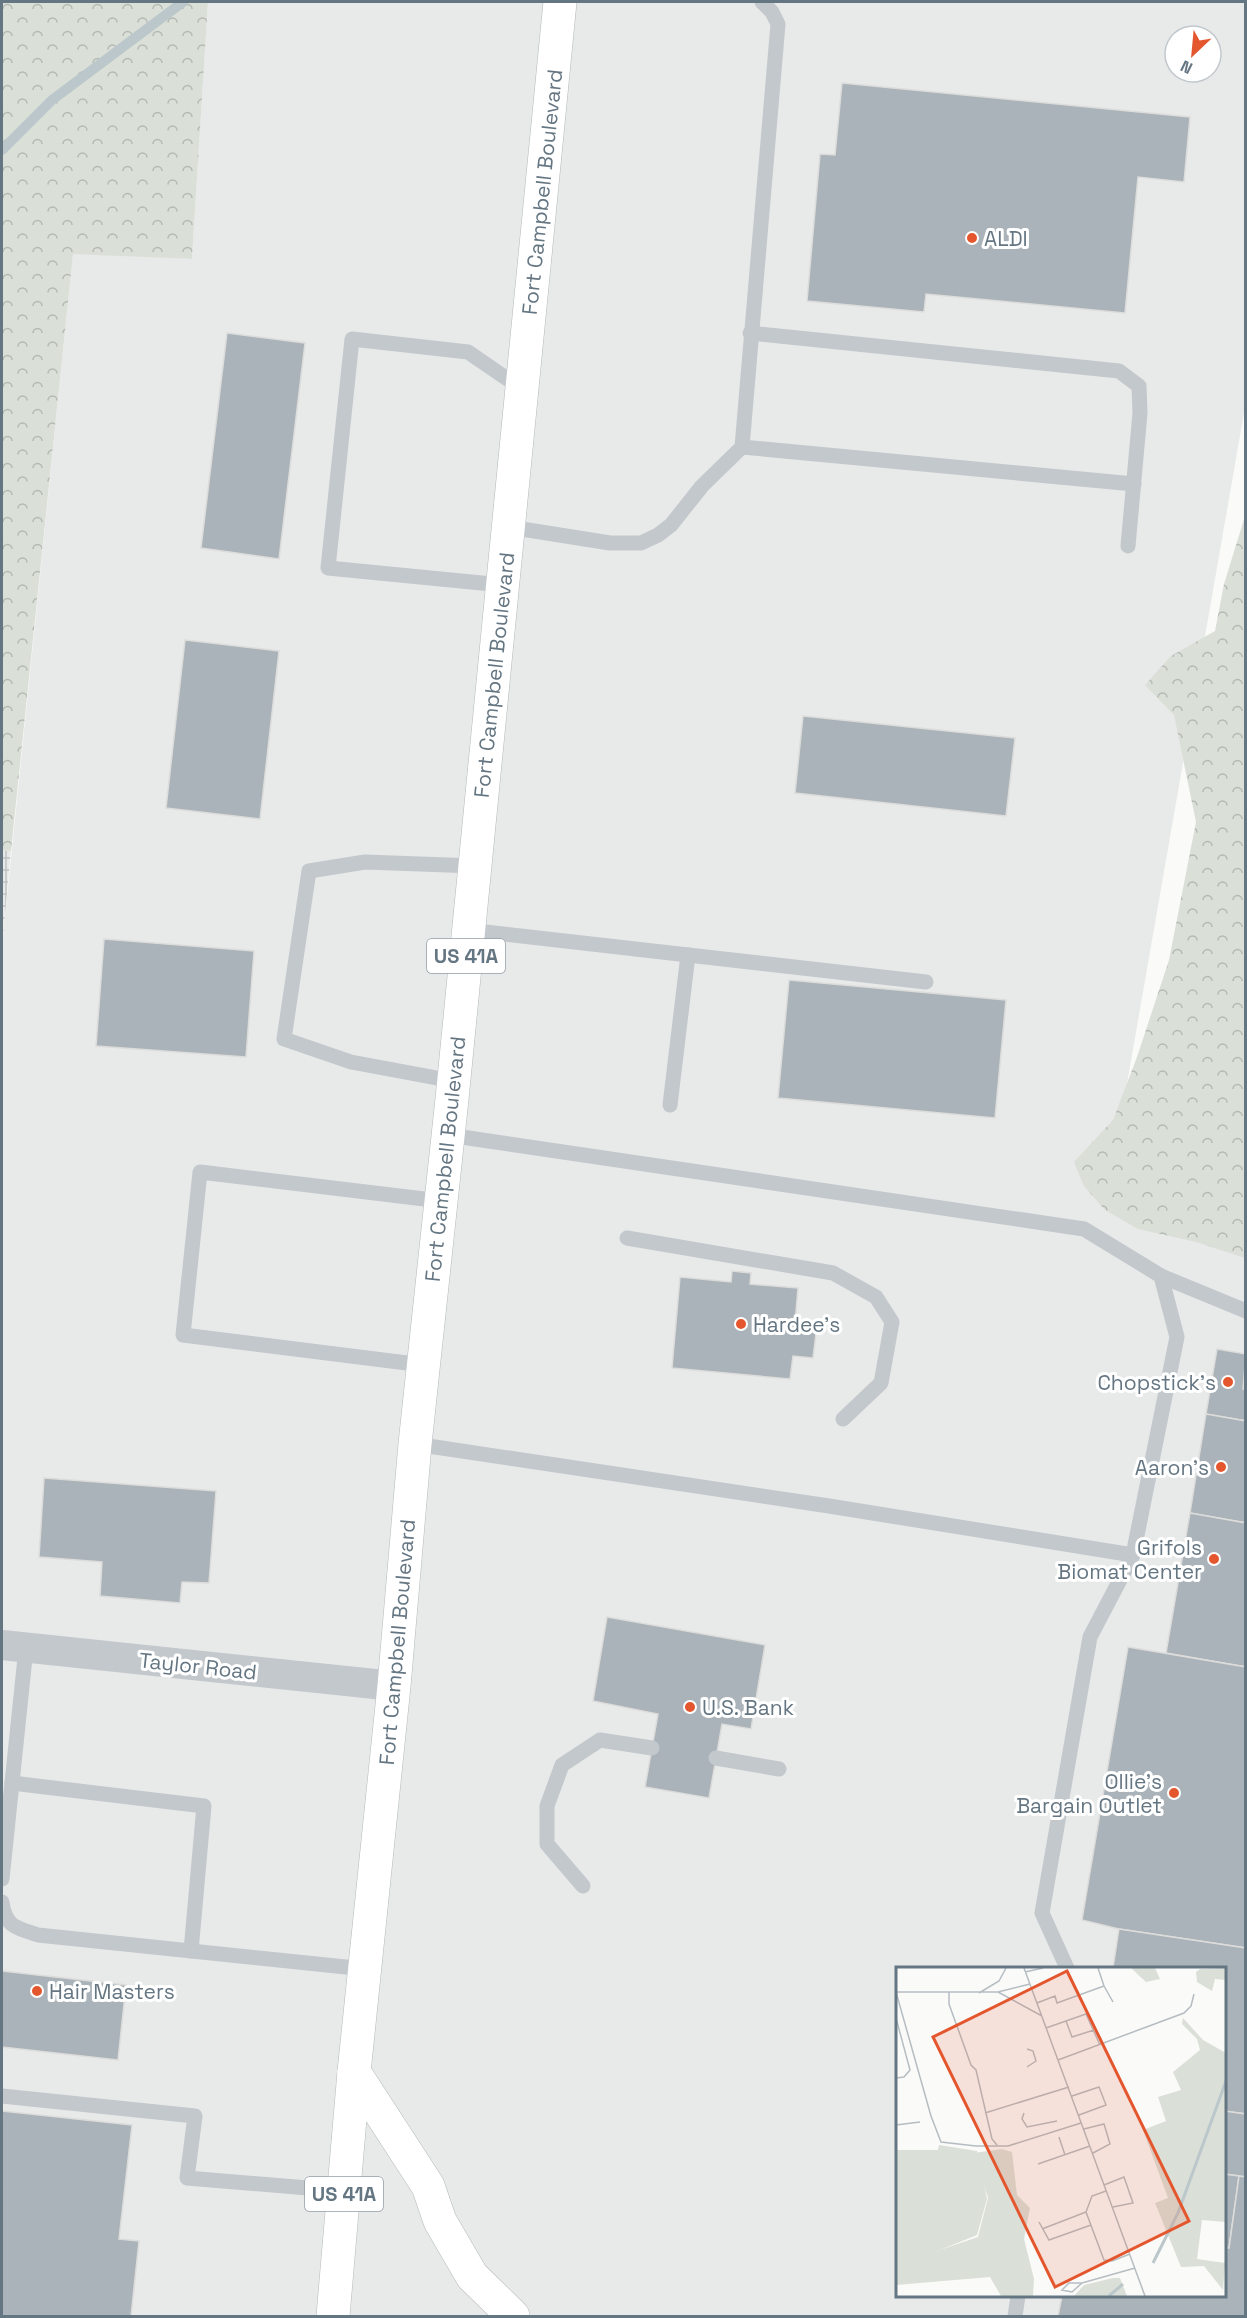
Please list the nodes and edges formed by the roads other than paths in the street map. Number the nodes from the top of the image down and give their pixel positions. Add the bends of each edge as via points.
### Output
1 (560, 2) edge
2 (762, 2) edge
3 (750, 333) junction
4 (522, 389) junction
5 (742, 447) junction
6 (1134, 484) junction
7 (509, 527) junction
8 (1128, 546) dead end
9 (502, 585) junction
10 (475, 866) junction
11 (468, 930) junction
12 (688, 955) junction
13 (926, 982) dead end
14 (453, 1081) junction
15 (670, 1105) dead end
16 (448, 1135) junction
17 (441, 1202) junction
18 (627, 1238) dead end
19 (1161, 1276) junction
20 (1245, 1311) edge
21 (423, 1365) junction
22 (843, 1419) dead end
23 (415, 1444) junction
24 (1133, 1555) junction
25 (14, 1646) edge
26 (394, 1686) junction
27 (652, 1748) dead end
28 (716, 1758) dead end
29 (779, 1769) dead end
30 (12, 1783) junction
31 (2, 1880) edge
32 (583, 1886) dead end
33 (2, 1902) edge
34 (191, 1950) junction
35 (1067, 1967) edge
36 (365, 1969) junction
37 (354, 2072) junction
38 (2, 2096) edge
39 (344, 2191) junction
40 (1018, 2297) edge
41 (333, 2316) edge
42 (513, 2316) edge
43 (1015, 2316) edge

1 - 4 highway, Fort Campbell Boulevard / US 41A
2 - 3 lane via 778,24
3 - 5 lane
3 - 6 lane via 1119,371 1139,386
4 - 7 highway, Fort Campbell Boulevard / US 41A
4 - 9 lane via 468,352 352,339 328,568
5 - 6 lane
5 - 7 lane via 702,486 671,525 641,543 610,543
6 - 8 lane
7 - 9 highway, Fort Campbell Boulevard / US 41A
9 - 10 highway, Fort Campbell Boulevard / US 41A
10 - 11 highway, Fort Campbell Boulevard / US 41A
10 - 14 lane via 365,862 309,871 284,1040 351,1062
11 - 12 lane
11 - 14 highway, Fort Campbell Boulevard / US 41A
12 - 13 lane
12 - 15 lane
14 - 16 highway, Fort Campbell Boulevard / US 41A
16 - 17 highway, Fort Campbell Boulevard / US 41A
16 - 19 lane via 1084,1229
17 - 21 highway, Fort Campbell Boulevard / US 41A
17 - 21 lane via 200,1172 183,1335
18 - 22 lane via 833,1272 876,1297 892,1322 881,1383
19 - 20 lane
19 - 24 lane via 1177,1337
21 - 23 highway, Fort Campbell Boulevard / US 41A
23 - 24 lane
23 - 26 highway, Fort Campbell Boulevard / US 41A
24 - 35 lane via 1090,1637 1042,1913
25 - 26 street, Taylor Road
25 - 30 lane
26 - 36 highway, Fort Campbell Boulevard / US 41A
27 - 32 lane via 600,1740 562,1764 547,1806 548,1844
28 - 29 lane
30 - 31 lane
30 - 34 lane via 204,1806
33 - 34 lane via 3,1915 15,1928 38,1935
34 - 36 lane
36 - 37 highway, Fort Campbell Boulevard / US 41A
37 - 39 highway, Fort Campbell Boulevard / US 41A
37 - 42 highway via 428,2186 440,2221 472,2276
38 - 39 lane via 195,2116 187,2178
39 - 41 highway, Fort Campbell Boulevard / US 41A
40 - 43 lane

